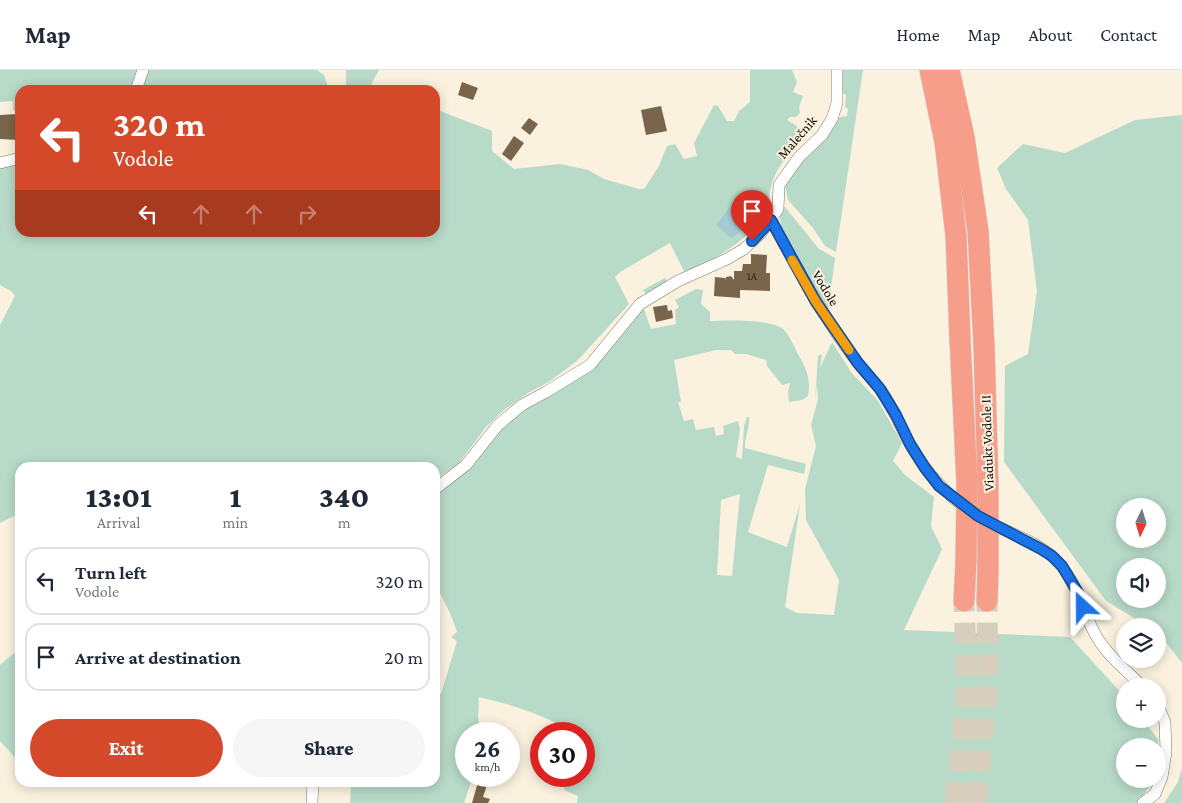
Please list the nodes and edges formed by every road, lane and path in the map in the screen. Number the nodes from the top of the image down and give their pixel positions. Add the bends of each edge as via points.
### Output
1 (143, 70) edge
2 (837, 70) edge
3 (930, 70) edge
4 (950, 70) edge
5 (138, 85) edge
6 (15, 159) edge
7 (0, 163) edge
8 (771, 220) junction
9 (440, 485) edge
10 (964, 600) tunnel mouth
11 (987, 601) tunnel mouth
12 (1133, 678) edge
13 (1165, 728) edge
14 (313, 787) edge
15 (312, 803) edge
16 (1143, 803) edge

1 - 5 street
2 - 8 street, Malečnik via 837,103 832,120 779,185 778,209
3 - 10 highway, Viadukt Vodole II, bridge via 944,142 956,236 966,474
4 - 11 highway, Viadukt Vodole II, bridge via 978,231 988,486
6 - 7 street
8 - 9 street via 744,249 678,281 640,304 590,365 522,405 498,425 466,465
8 - 12 street, Vodole via 816,302 880,389 910,444 939,486 978,516 1052,556 1080,596 1098,640
13 - 16 street via 1162,777 1155,794
14 - 15 street

